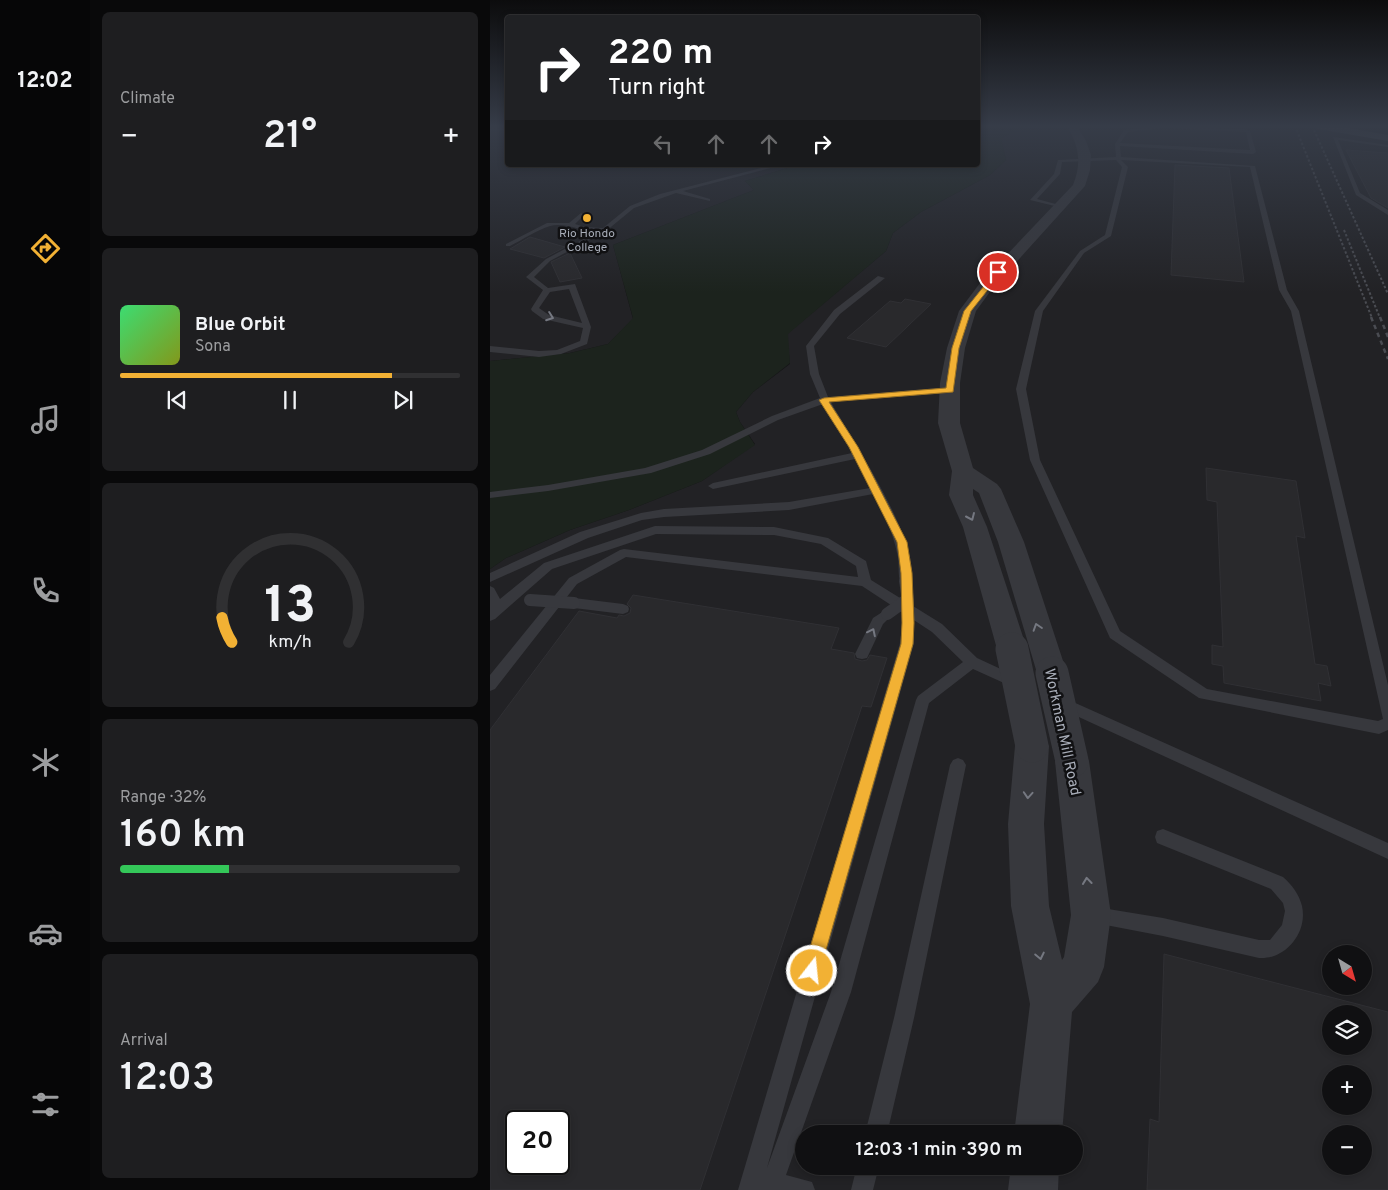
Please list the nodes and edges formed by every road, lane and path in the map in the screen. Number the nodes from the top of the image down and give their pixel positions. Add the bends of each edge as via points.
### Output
1 (716, 182) edge
2 (1050, 182) edge
3 (1081, 182) edge
4 (1121, 182) edge
5 (1256, 182) edge
6 (1353, 182) edge
7 (675, 192) junction
8 (708, 200) dead end
9 (1061, 207) junction
10 (1388, 213) edge
11 (582, 215) dead end
12 (571, 225) junction
13 (604, 230) junction
14 (508, 245) dead end
15 (881, 278) dead end
16 (547, 290) junction
17 (587, 327) junction
18 (490, 349) edge
19 (950, 390) junction
20 (824, 400) junction
21 (857, 455) junction
22 (962, 471) junction
23 (713, 486) dead end
24 (876, 490) junction
25 (490, 495) edge
26 (490, 578) edge
27 (865, 582) junction
28 (490, 591) edge
29 (908, 599) junction
30 (623, 609) dead end
31 (497, 610) edge
32 (862, 654) dead end
33 (972, 662) junction
34 (490, 685) edge
35 (1044, 687) junction
36 (1388, 715) edge
37 (1388, 723) edge
38 (958, 765) dead end
39 (1163, 837) dead end
40 (1388, 851) edge
41 (1091, 915) junction
42 (1051, 1004) junction
43 (878, 1125) edge
44 (1039, 1125) edge
45 (866, 1175) edge
46 (1034, 1175) edge
47 (758, 1184) edge
48 (804, 1190) edge
49 (862, 1190) edge
50 (1033, 1190) edge

1 - 7 lane
2 - 9 lane via 1033,200
3 - 9 street
4 - 37 lane via 1108,236 1082,252 1039,311 1021,389 1035,460 1115,634 1204,694 1379,728
5 - 36 lane via 1283,290 1295,311
6 - 10 lane via 1358,194
7 - 8 lane
7 - 13 lane via 632,207
9 - 19 street via 986,286 968,311 956,348
11 - 12 lane
12 - 13 lane
12 - 14 lane via 549,224
13 - 16 lane via 548,260 530,277
15 - 20 lane via 837,312 810,346 810,361
16 - 17 lane via 572,286
16 -> 17 lane via 535,309 546,317
17 - 18 lane via 584,342 558,352 539,354
19 - 20 lane
19 - 22 street via 949,423
20 - 21 lane
20 - 25 lane via 775,418 706,452 647,471
21 - 23 lane
21 - 24 lane
35 -> 22 street, Workman Mill Road via 1011,542 988,489
22 -> 42 street, bridge via 961,495 975,527 1012,649 1032,746 1026,824 1030,906
24 - 26 lane via 788,506 641,517 584,535
24 - 29 lane, bridge via 902,542
27 - 31 lane via 862,564 824,541 774,531 655,530 548,566
27 - 33 lane via 937,628
27 - 34 lane via 624,553 573,581
28 - 31 lane
32 -> 29 lane, bridge via 878,621
29 - 47 lane, bridge via 907,644
30 - 31 lane, bridge via 530,600
33 - 35 lane
33 - 47 lane via 923,700 841,992
35 - 40 lane
41 -> 35 street, Workman Mill Road, bridge via 1072,761
38 - 43 lane
39 - 41 lane via 1277,883 1289,898 1295,914 1283,940 1272,949 1259,949 1163,927
41 - 42 street, Workman Mill Road via 1084,967
42 - 44 street
45 - 49 lane
46 - 50 street
47 - 48 lane

